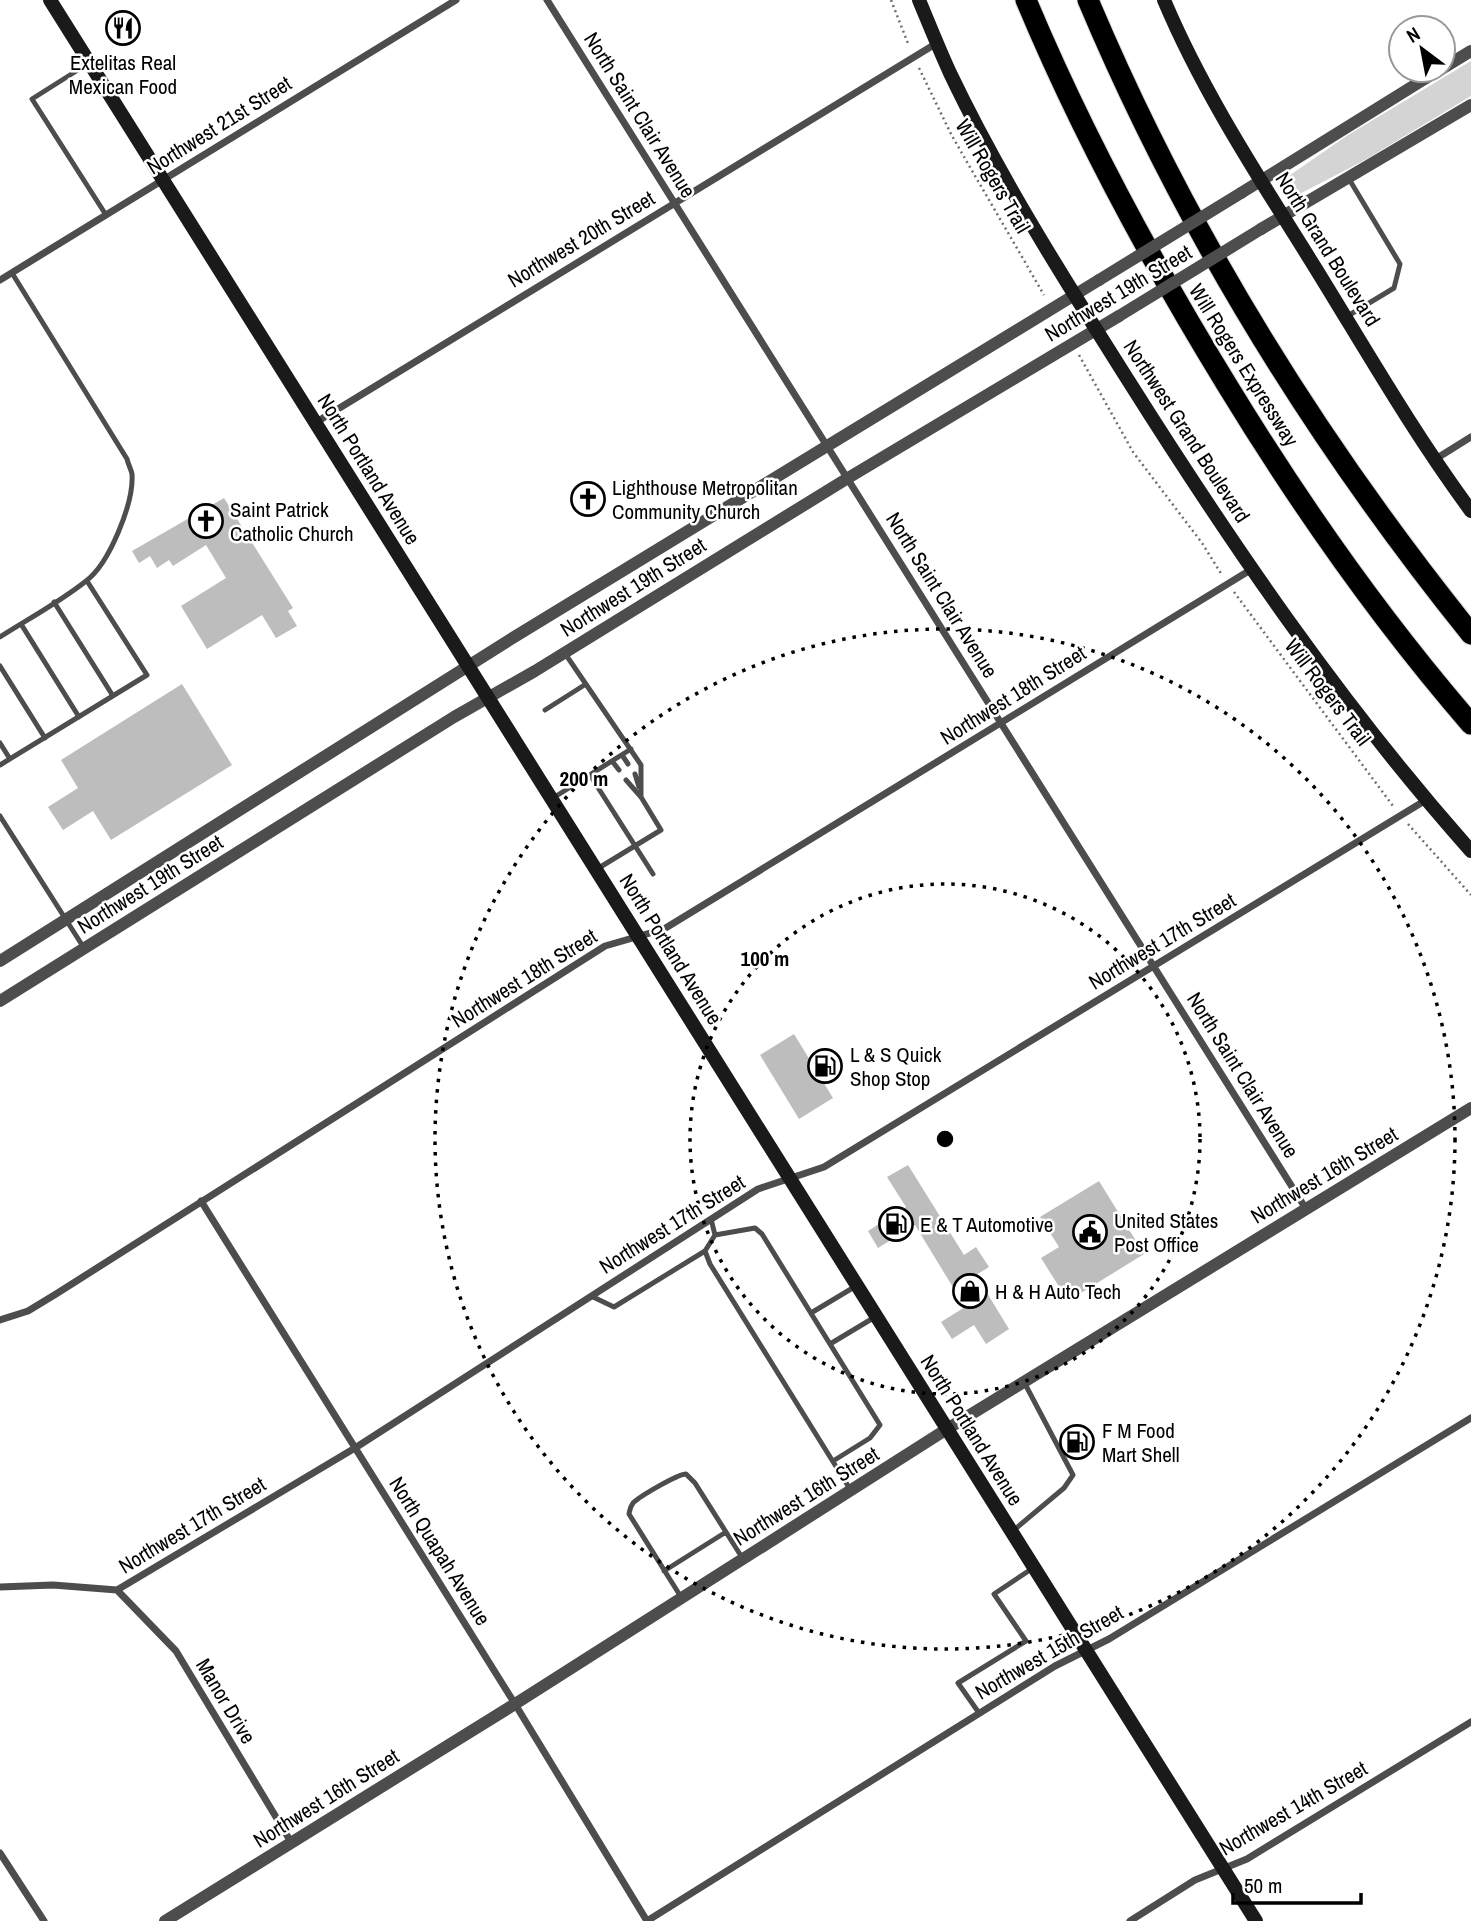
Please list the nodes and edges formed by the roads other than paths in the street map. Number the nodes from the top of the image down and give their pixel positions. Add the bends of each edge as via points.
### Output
1 (50, 0) edge
2 (456, 0) edge
3 (547, 0) edge
4 (919, 0) edge
5 (1088, 0) edge
6 (1098, 0) edge
7 (1164, 0) edge
8 (1027, 3) edge
9 (937, 43) junction
10 (1107, 47) junction
11 (89, 63) junction
12 (1416, 84) edge
13 (1471, 105) edge
14 (1349, 179) junction
15 (163, 180) junction
16 (1261, 181) junction
17 (674, 203) junction
18 (106, 215) junction
19 (1284, 216) junction
20 (12, 273) junction
21 (0, 280) edge
22 (1075, 295) junction
23 (1346, 317) junction
24 (1097, 330) junction
25 (315, 423) junction
26 (1471, 437) edge
27 (828, 446) junction
28 (1434, 460) junction
29 (848, 478) junction
30 (1471, 511) edge
31 (1252, 569) junction
32 (87, 581) junction
33 (54, 602) junction
34 (21, 624) junction
35 (1471, 634) edge
36 (0, 637) edge
37 (564, 652) junction
38 (0, 666) edge
39 (468, 667) junction
40 (586, 684) junction
41 (113, 696) junction
42 (488, 698) junction
43 (545, 710) dead end
44 (79, 717) junction
45 (1001, 723) junction
46 (1471, 724) edge
47 (45, 738) junction
48 (0, 743) edge
49 (631, 749) junction
50 (622, 755) junction
51 (10, 759) junction
52 (612, 761) junction
53 (628, 764) dead end
54 (0, 765) edge
55 (618, 770) dead end
56 (635, 774) dead end
57 (590, 775) junction
58 (626, 780) dead end
59 (641, 797) junction
60 (551, 799) junction
61 (1426, 800) junction
62 (0, 816) edge
63 (636, 848) junction
64 (1471, 851) edge
65 (596, 870) junction
66 (653, 874) dead end
67 (66, 919) junction
68 (638, 937) junction
69 (84, 948) junction
70 (0, 961) edge
71 (1154, 966) junction
72 (0, 1001) edge
73 (1471, 1108) edge
74 (790, 1179) junction
75 (201, 1201) junction
76 (1306, 1209) junction
77 (711, 1219) junction
78 (716, 1236) junction
79 (705, 1251) junction
80 (857, 1285) junction
81 (591, 1296) junction
82 (811, 1313) junction
83 (877, 1317) junction
84 (0, 1320) edge
85 (830, 1344) junction
86 (1024, 1382) junction
87 (1471, 1419) edge
88 (947, 1429) junction
89 (355, 1448) junction
90 (833, 1461) junction
91 (851, 1490) junction
92 (726, 1532) junction
93 (1012, 1532) junction
94 (744, 1559) junction
95 (1034, 1567) junction
96 (664, 1571) junction
97 (0, 1587) edge
98 (117, 1590) junction
99 (681, 1598) junction
100 (1086, 1650) junction
101 (515, 1704) junction
102 (979, 1713) junction
103 (1471, 1722) edge
104 (290, 1842) junction
105 (0, 1853) edge
106 (1224, 1869) junction
107 (44, 1921) edge
108 (165, 1921) edge
109 (647, 1921) edge
110 (1130, 1921) edge
111 (1256, 1921) edge

1 - 11 main road, North Portland Avenue
2 - 15 street, Northwest 21st Street
3 - 17 street, North Saint Clair Avenue
4 - 9 main road, Northwest Grand Boulevard
5 - 10 highway, Will Rogers Expressway
6 - 10 highway
7 - 16 main road, North Grand Boulevard
8 - 46 highway, Will Rogers Expressway via 1108,178 1217,370 1339,554
9 - 17 street, Northwest 20th Street
9 - 22 main road, Northwest Grand Boulevard via 993,155
10 - 35 highway, Will Rogers Expressway via 1200,230 1287,377 1386,525
11 - 15 main road, North Portland Avenue
11 - 18 lane via 33,99
12 - 16 street, Northwest 19th Street
13 - 14 street, Northwest 19th Street
14 - 19 street, Northwest 19th Street
14 - 23 lane via 1400,264 1394,288
15 - 18 street, Northwest 21st Street
15 - 25 main road, North Portland Avenue
16 - 19 main road, North Grand Boulevard
16 - 22 street, Northwest 19th Street, bridge
17 - 25 street, Northwest 20th Street
17 - 27 street, North Saint Clair Avenue
18 - 20 street, Northwest 21st Street
19 - 23 main road, North Grand Boulevard
19 - 24 street, Northwest 19th Street, bridge
20 - 21 street, Northwest 21st Street
20 - 32 lane via 132,472 120,525 100,568
22 - 24 main road, Northwest Grand Boulevard
22 - 27 street, Northwest 19th Street
23 - 28 main road, North Grand Boulevard
24 - 29 street, Northwest 19th Street
24 - 31 main road, Northwest Grand Boulevard
25 - 39 main road, North Portland Avenue
26 - 28 street
27 - 29 street, North Saint Clair Avenue
27 - 39 street, Northwest 19th Street
28 - 30 main road, North Grand Boulevard
29 - 37 street, Northwest 19th Street
29 - 45 street, North Saint Clair Avenue
31 - 45 street, Northwest 18th Street
31 - 61 main road, Northwest Grand Boulevard via 1323,670
32 - 33 lane
32 - 41 lane via 147,675
33 - 34 lane
33 - 41 lane
34 - 36 lane
34 - 44 lane
37 - 40 lane
37 - 42 street, Northwest 19th Street
38 - 47 lane
39 - 42 main road, North Portland Avenue
39 - 67 street, Northwest 19th Street
40 - 43 lane
40 - 49 lane
41 - 44 lane
42 - 60 main road, North Portland Avenue
42 - 69 street, Northwest 19th Street
44 - 47 lane
45 - 68 street, Northwest 18th Street via 664,929
45 - 71 street, North Saint Clair Avenue
47 - 51 lane
48 - 51 lane
49 - 50 lane
49 - 59 lane via 641,765
50 - 52 lane
50 - 53 lane
51 - 54 lane
52 - 55 lane
52 - 57 lane
56 - 59 lane
57 - 60 lane
57 - 63 lane
58 - 59 lane
59 - 63 lane via 661,830
60 - 65 main road, North Portland Avenue
61 - 64 main road, Northwest Grand Boulevard
61 - 71 street, Northwest 17th Street
62 - 67 lane
63 - 65 lane
63 - 66 lane
65 - 68 main road, North Portland Avenue
67 - 69 lane
67 - 70 street, Northwest 19th Street
68 - 74 main road, North Portland Avenue
68 - 75 street, Northwest 18th Street via 605,946
69 - 72 street, Northwest 19th Street
71 - 74 street, Northwest 17th Street via 824,1167
71 - 76 street, North Saint Clair Avenue
73 - 76 street, Northwest 16th Street
74 - 77 street, Northwest 17th Street via 758,1189
74 - 80 main road, North Portland Avenue
75 - 84 street, Northwest 18th Street via 28,1311
75 - 89 street, North Quapah Avenue
76 - 86 street, Northwest 16th Street
77 - 78 lane
77 - 81 street, Northwest 17th Street
78 - 79 lane
78 - 82 lane via 755,1228
79 - 81 lane via 617,1306
79 - 90 lane
80 - 82 lane
80 - 83 main road, North Portland Avenue
81 - 89 street, Northwest 17th Street
82 - 85 lane
83 - 85 lane
83 - 88 main road, North Portland Avenue
85 - 90 lane via 880,1425 870,1438
86 - 88 street, Northwest 16th Street
86 - 93 lane via 1073,1475
87 - 100 street, Northwest 15th Street
88 - 91 street, Northwest 16th Street
88 - 93 main road, North Portland Avenue
89 - 98 street, Northwest 17th Street
89 - 101 street, North Quapah Avenue
90 - 91 lane
91 - 94 street, Northwest 16th Street
92 - 94 lane
92 - 96 lane
92 - 96 lane via 695,1483 680,1474 634,1503 629,1514
93 - 95 main road, North Portland Avenue
94 - 99 street, Northwest 16th Street
95 - 100 main road, North Portland Avenue
95 - 102 lane via 994,1594 1026,1641 958,1683
96 - 99 lane
97 - 98 street, Northwest 17th Street
98 - 104 street, Manor Drive via 176,1651
99 - 101 street, Northwest 16th Street
100 - 102 street, Northwest 15th Street
100 - 106 main road, North Portland Avenue
101 - 104 street, Northwest 16th Street
101 - 109 street, North Quapah Avenue
102 - 109 street, Northwest 15th Street
103 - 106 street, Northwest 14th Street
104 - 108 street, Northwest 16th Street
105 - 107 street
106 - 110 street, Northwest 14th Street via 1195,1880
106 - 111 main road, North Portland Avenue

